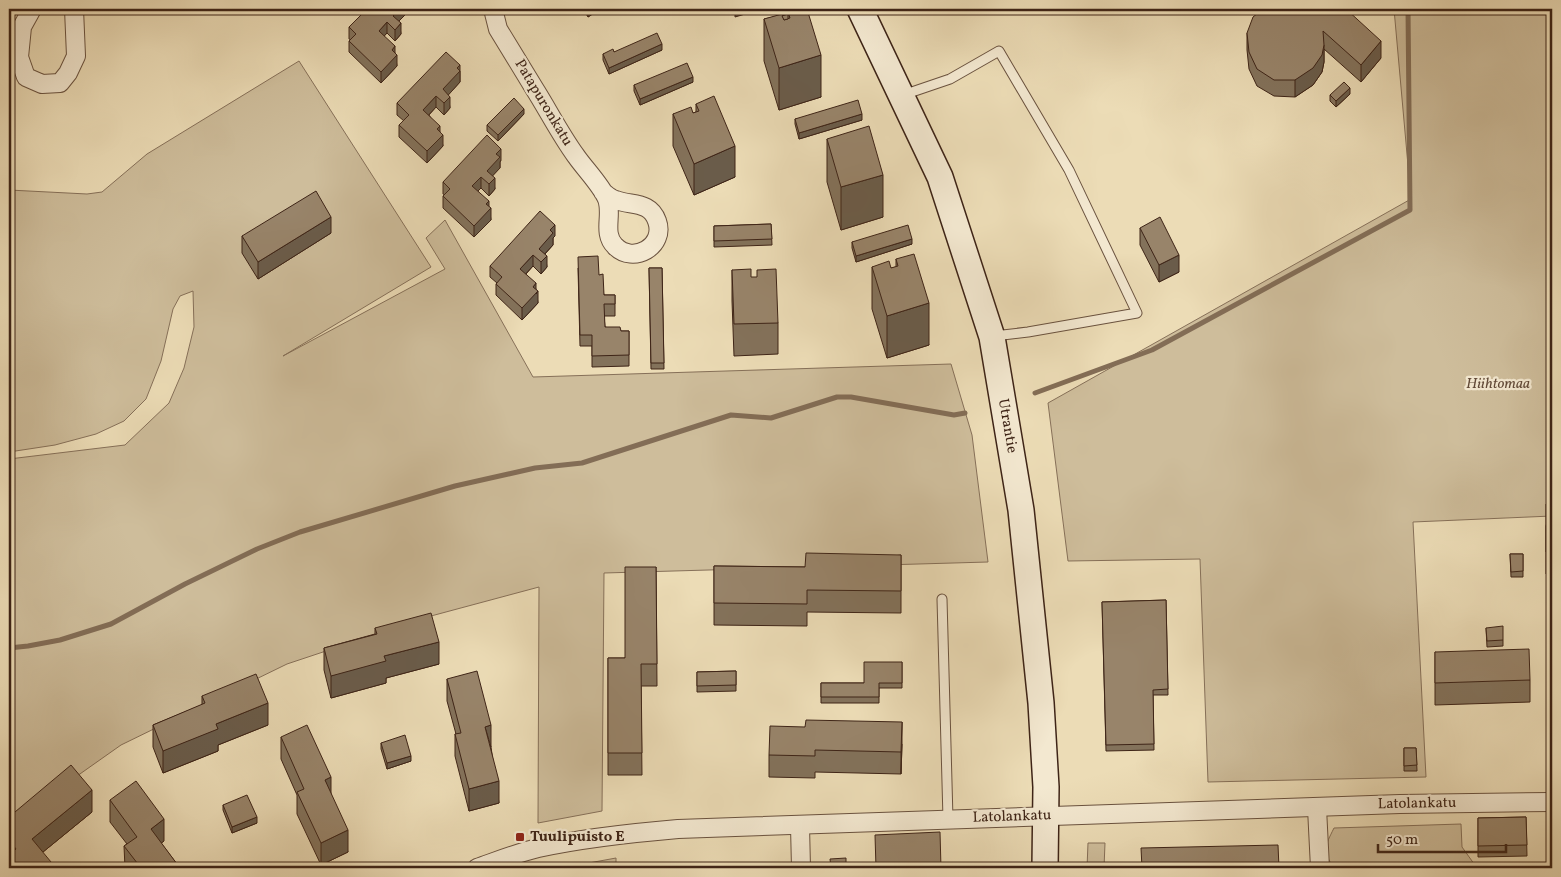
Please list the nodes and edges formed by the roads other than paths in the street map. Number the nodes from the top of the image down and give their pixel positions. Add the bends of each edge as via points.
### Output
1 (32, 9) edge
2 (74, 9) edge
3 (493, 9) edge
4 (860, 9) edge
5 (902, 96) junction
6 (603, 192) junction
7 (632, 203) junction
8 (608, 224) junction
9 (992, 337) junction
10 (942, 599) dead end
11 (1552, 802) edge
12 (1317, 808) junction
13 (1046, 816) junction
14 (948, 819) junction
15 (800, 826) junction
16 (477, 868) edge
17 (801, 868) edge
18 (1045, 868) edge
19 (1320, 868) edge

1 - 2 street via 22,27 19,57 26,77 42,84 60,83 76,56
3 - 6 street, Patapuronkatu via 498,29 574,154
4 - 5 main road, Utrantie
5 - 9 main road, Utrantie via 940,177
5 - 9 lane via 950,79 999,51 1069,170 1137,313
6 - 7 street, Patapuronkatu via 616,201
6 - 8 street, Patapuronkatu via 610,208
7 - 8 street via 616,210
7 - 8 street, Patapuronkatu via 649,208 655,215 659,232 651,248 636,254 621,251 610,239
9 - 13 main road, Utrantie via 1021,510 1041,703
10 - 14 lane
11 - 12 street, Latolankatu
12 - 13 street, Latolankatu
12 - 19 street
13 - 14 street, Latolankatu
13 - 18 main road, Utrantie
14 - 15 street, Latolankatu
15 - 16 street, Latolankatu via 620,834 537,849
15 - 17 street

